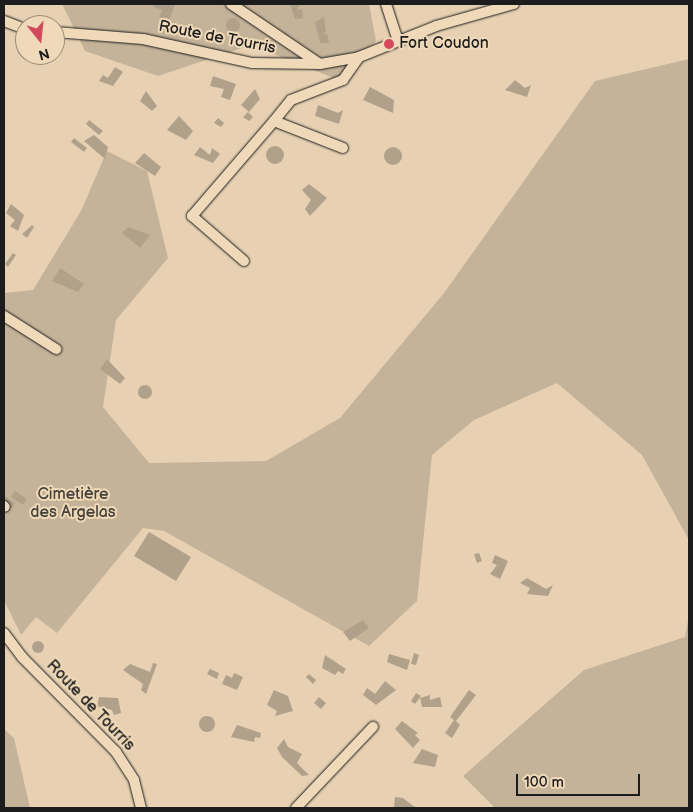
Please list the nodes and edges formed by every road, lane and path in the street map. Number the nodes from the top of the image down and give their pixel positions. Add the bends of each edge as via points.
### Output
1 (231, 4) edge
2 (386, 4) edge
3 (514, 4) edge
4 (65, 33) edge
5 (398, 40) junction
6 (359, 57) junction
7 (320, 64) junction
8 (274, 121) junction
9 (343, 148) dead end
10 (244, 261) dead end
11 (4, 316) edge
12 (56, 349) dead end
13 (4, 633) edge
14 (373, 727) dead end
15 (140, 808) edge
16 (296, 808) edge

1 - 7 street
2 - 5 street
3 - 5 street, Route de Tourris
4 - 7 street, Route de Tourris via 142,39 252,63
5 - 6 street, Route de Tourris
6 - 7 street, Route de Tourris
6 - 8 street via 343,80 291,100
8 - 9 street
8 - 10 street via 192,216
11 - 12 street
13 - 15 street, Route de Tourris via 22,657 116,752 134,780
14 - 16 street

